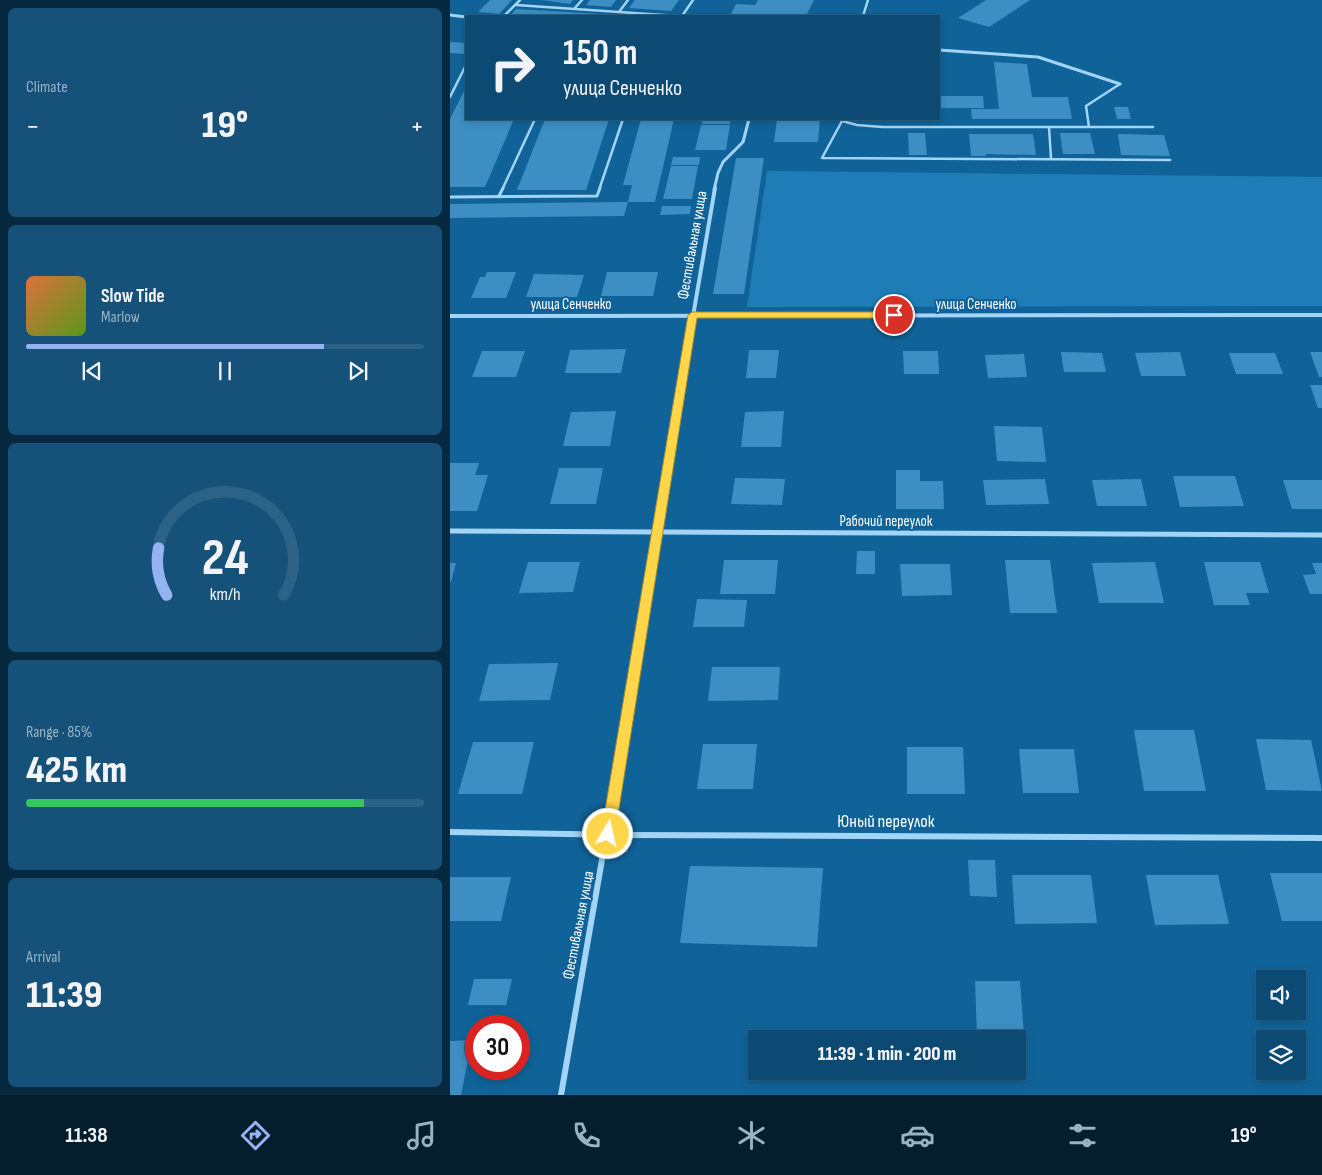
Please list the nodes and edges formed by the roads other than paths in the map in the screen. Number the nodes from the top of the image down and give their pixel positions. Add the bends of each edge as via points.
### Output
1 (520, 0) edge
2 (582, 0) edge
3 (628, 0) edge
4 (693, 0) edge
5 (868, 0) edge
6 (516, 5) junction
7 (574, 9) junction
8 (619, 12) junction
9 (450, 15) edge
10 (505, 15) edge
11 (663, 15) edge
12 (683, 15) edge
13 (863, 15) edge
14 (465, 17) edge
15 (940, 50) edge
16 (465, 67) edge
17 (1120, 84) joint
18 (450, 97) edge
19 (535, 120) edge
20 (623, 120) edge
21 (749, 120) edge
22 (842, 120) edge
23 (1049, 126) junction
24 (1089, 127) junction
25 (1153, 127) dead end
26 (1051, 158) junction
27 (1170, 160) dead end
28 (499, 196) junction
29 (450, 197) edge
30 (692, 315) junction
31 (1322, 315) edge
32 (450, 316) edge
33 (450, 531) edge
34 (658, 533) junction
35 (1322, 535) edge
36 (450, 832) edge
37 (608, 834) junction
38 (1322, 838) edge
39 (560, 1095) edge

1 - 6 lane
2 - 7 lane
3 - 8 lane
4 - 12 lane
5 - 13 lane
6 - 7 lane
6 - 10 lane
7 - 8 lane
8 - 11 lane
9 - 14 street
15 - 17 street via 1038,56
16 - 18 lane
17 - 24 lane via 1086,106
19 - 28 lane
20 - 28 lane via 597,196
21 - 30 street, Фестивальная улица via 743,142 723,162 718,173
22 - 23 lane via 882,127
22 - 26 lane via 822,158
23 - 24 lane
23 - 26 lane
24 - 25 lane
26 - 27 lane
28 - 29 lane
30 - 31 street, улица Сенченко
30 - 32 street, улица Сенченко
30 - 34 street, Фестивальная улица
33 - 34 street, Рабочий переулок
34 - 35 street, Рабочий переулок
34 - 37 street, Фестивальная улица
36 - 37 street, Юный переулок
37 - 38 street, Юный переулок
37 - 39 street, Фестивальная улица

